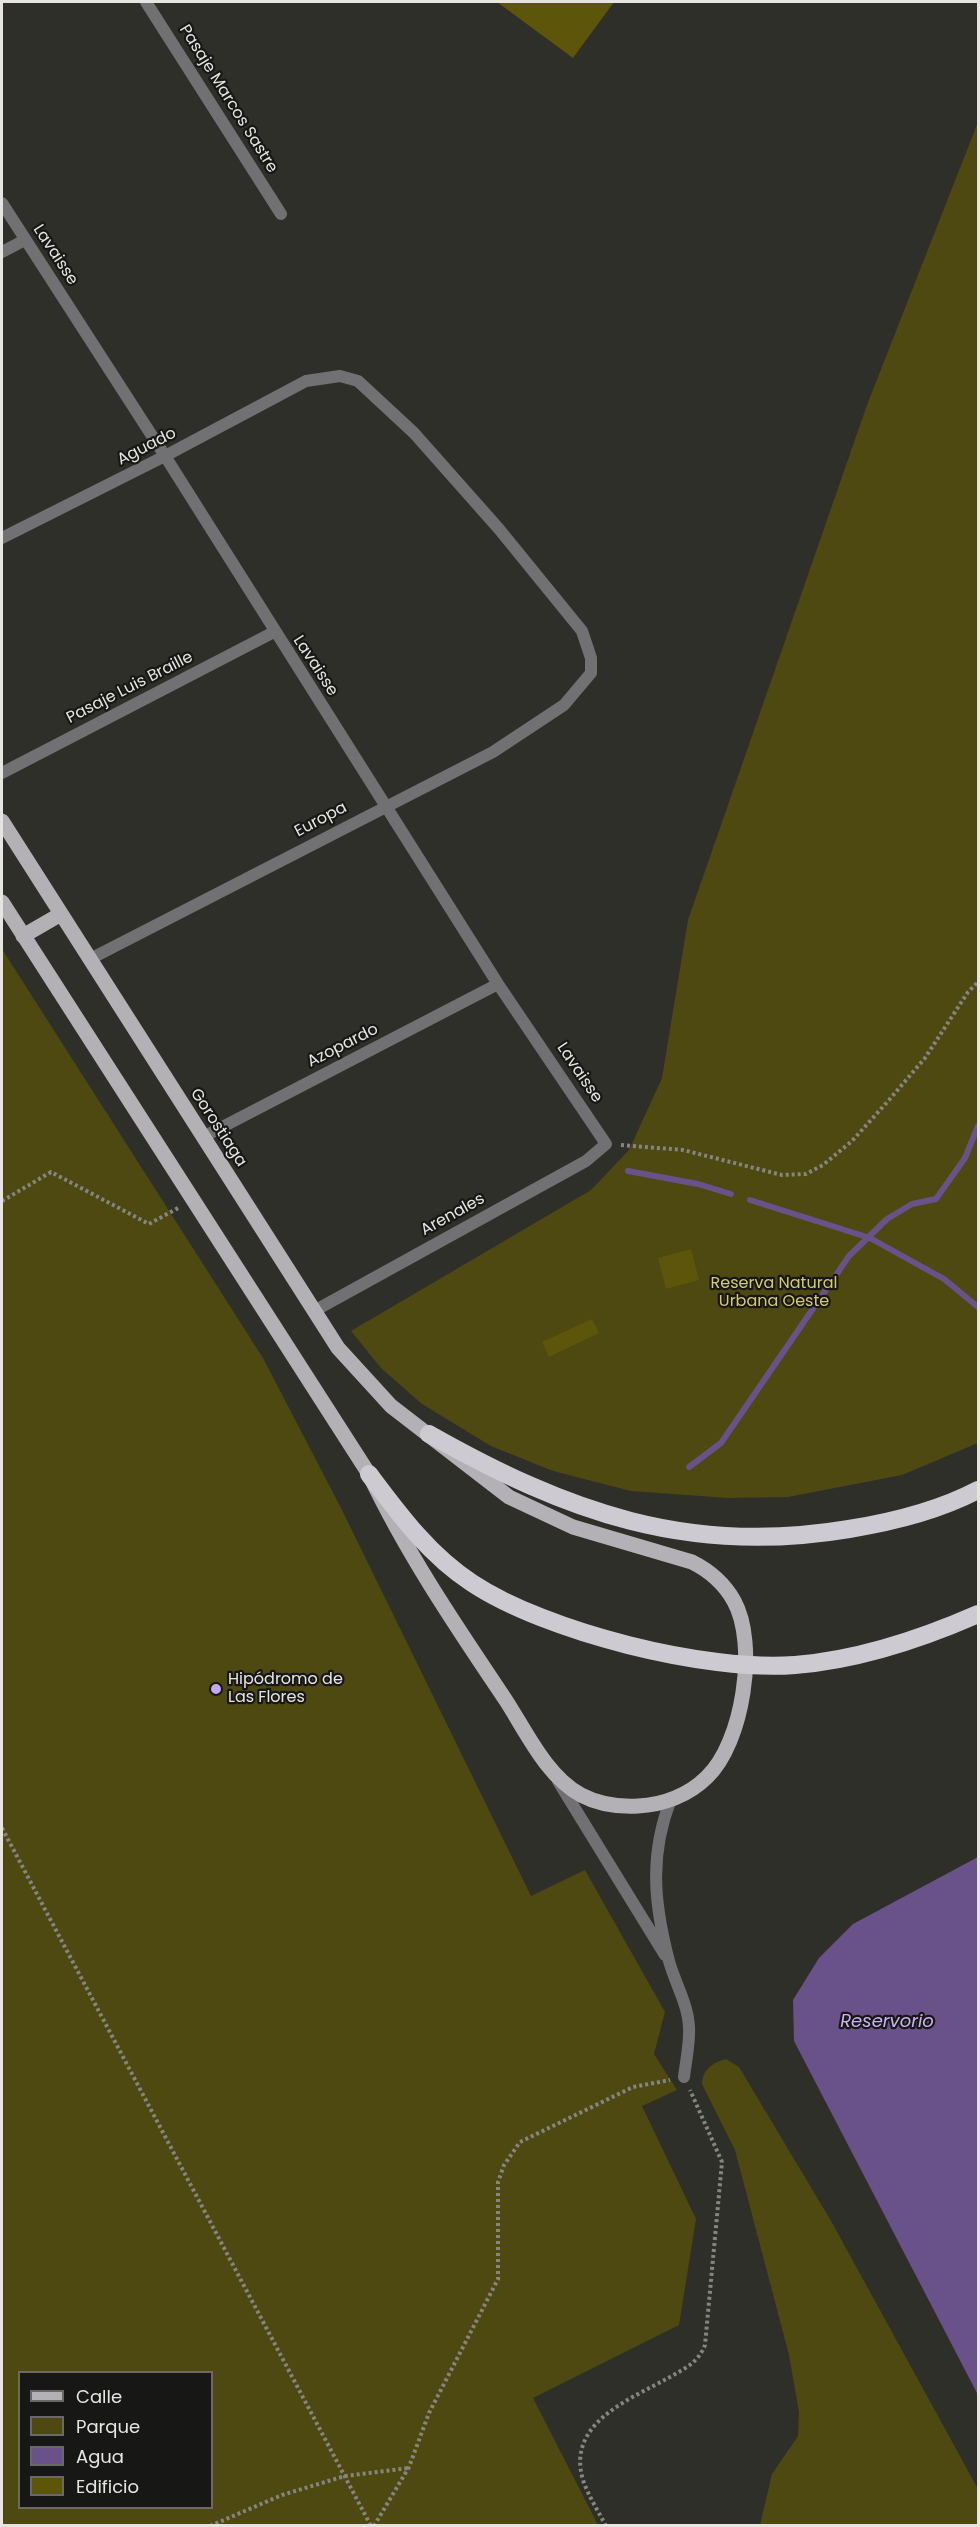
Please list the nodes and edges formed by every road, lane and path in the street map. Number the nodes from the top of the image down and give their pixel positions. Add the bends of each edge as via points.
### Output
1 (146, 2) edge
2 (2, 203) edge
3 (281, 214) dead end
4 (25, 240) junction
5 (2, 252) edge
6 (165, 456) junction
7 (2, 538) edge
8 (274, 632) junction
9 (564, 705) joint
10 (2, 773) edge
11 (386, 805) junction
12 (2, 821) edge
13 (2, 902) edge
14 (61, 914) junction
15 (23, 936) junction
16 (90, 959) junction
17 (978, 982) edge
18 (498, 984) junction
19 (203, 1137) junction
20 (606, 1144) junction
21 (2, 1201) edge
22 (192, 1201) junction
23 (314, 1311) junction
24 (429, 1434) junction
25 (369, 1474) junction
26 (978, 1490) edge
27 (978, 1614) edge
28 (745, 1665) junction
29 (549, 1766) junction
30 (671, 1799) junction
31 (2, 1828) edge
32 (669, 1961) junction
33 (684, 2077) junction
34 (410, 2468) junction
35 (345, 2476) junction
36 (210, 2526) edge
37 (372, 2526) edge
38 (606, 2526) edge

1 - 3 street, Pasaje Marcos Sastre
2 - 4 street, Lavaisse
4 - 5 street
4 - 6 street, Lavaisse
6 - 7 street, Aguado
6 - 8 street, Lavaisse
6 - 9 street, Aguado via 306,381 340,376 358,381 414,433 582,631 591,658 591,673
8 - 10 street, Pasaje Luis Braille
8 - 11 street, Lavaisse
9 - 11 street, Europa via 494,752
11 - 16 street, Europa
11 - 18 street, Lavaisse
12 - 14 main road, Gorostiaga
13 - 15 main road
14 - 15 main road
14 - 16 main road, Gorostiaga
15 - 22 main road
16 - 19 main road, Gorostiaga
17 - 20 path via 925,1058 889,1100 852,1141 806,1174 782,1174 683,1150
18 - 19 street, Azopardo
18 - 20 street, Lavaisse
19 - 23 main road, Gorostiaga
20 - 23 street, Arenales via 586,1161
21 - 22 path via 51,1172 149,1224
22 - 25 main road
23 - 24 main road, Gorostiaga via 338,1348 372,1387 403,1417
24 - 26 highway via 492,1470 559,1500 629,1521 716,1537 828,1533 889,1522
24 - 28 main road, Gorostiaga via 509,1497 539,1512 573,1527 707,1569 735,1603 741,1621
25 - 28 highway via 426,1544 470,1582 496,1597 604,1638 659,1652
25 - 29 main road, Gorostiaga via 413,1560
27 - 28 highway via 866,1653 793,1665
28 - 30 main road, Gorostiaga via 741,1705 720,1761 691,1791
29 - 30 main road, Gorostiaga via 580,1794 603,1804 648,1806
29 - 32 street
30 - 32 street via 655,1858 656,1890
31 - 35 path
32 - 33 street via 689,2026
33 - 34 path via 633,2086 520,2142 498,2182 498,2279 429,2413
33 - 38 path via 722,2162 705,2345 694,2362 602,2416 582,2443 583,2481
34 - 35 path
34 - 37 path
35 - 36 path via 282,2495
35 - 37 path

